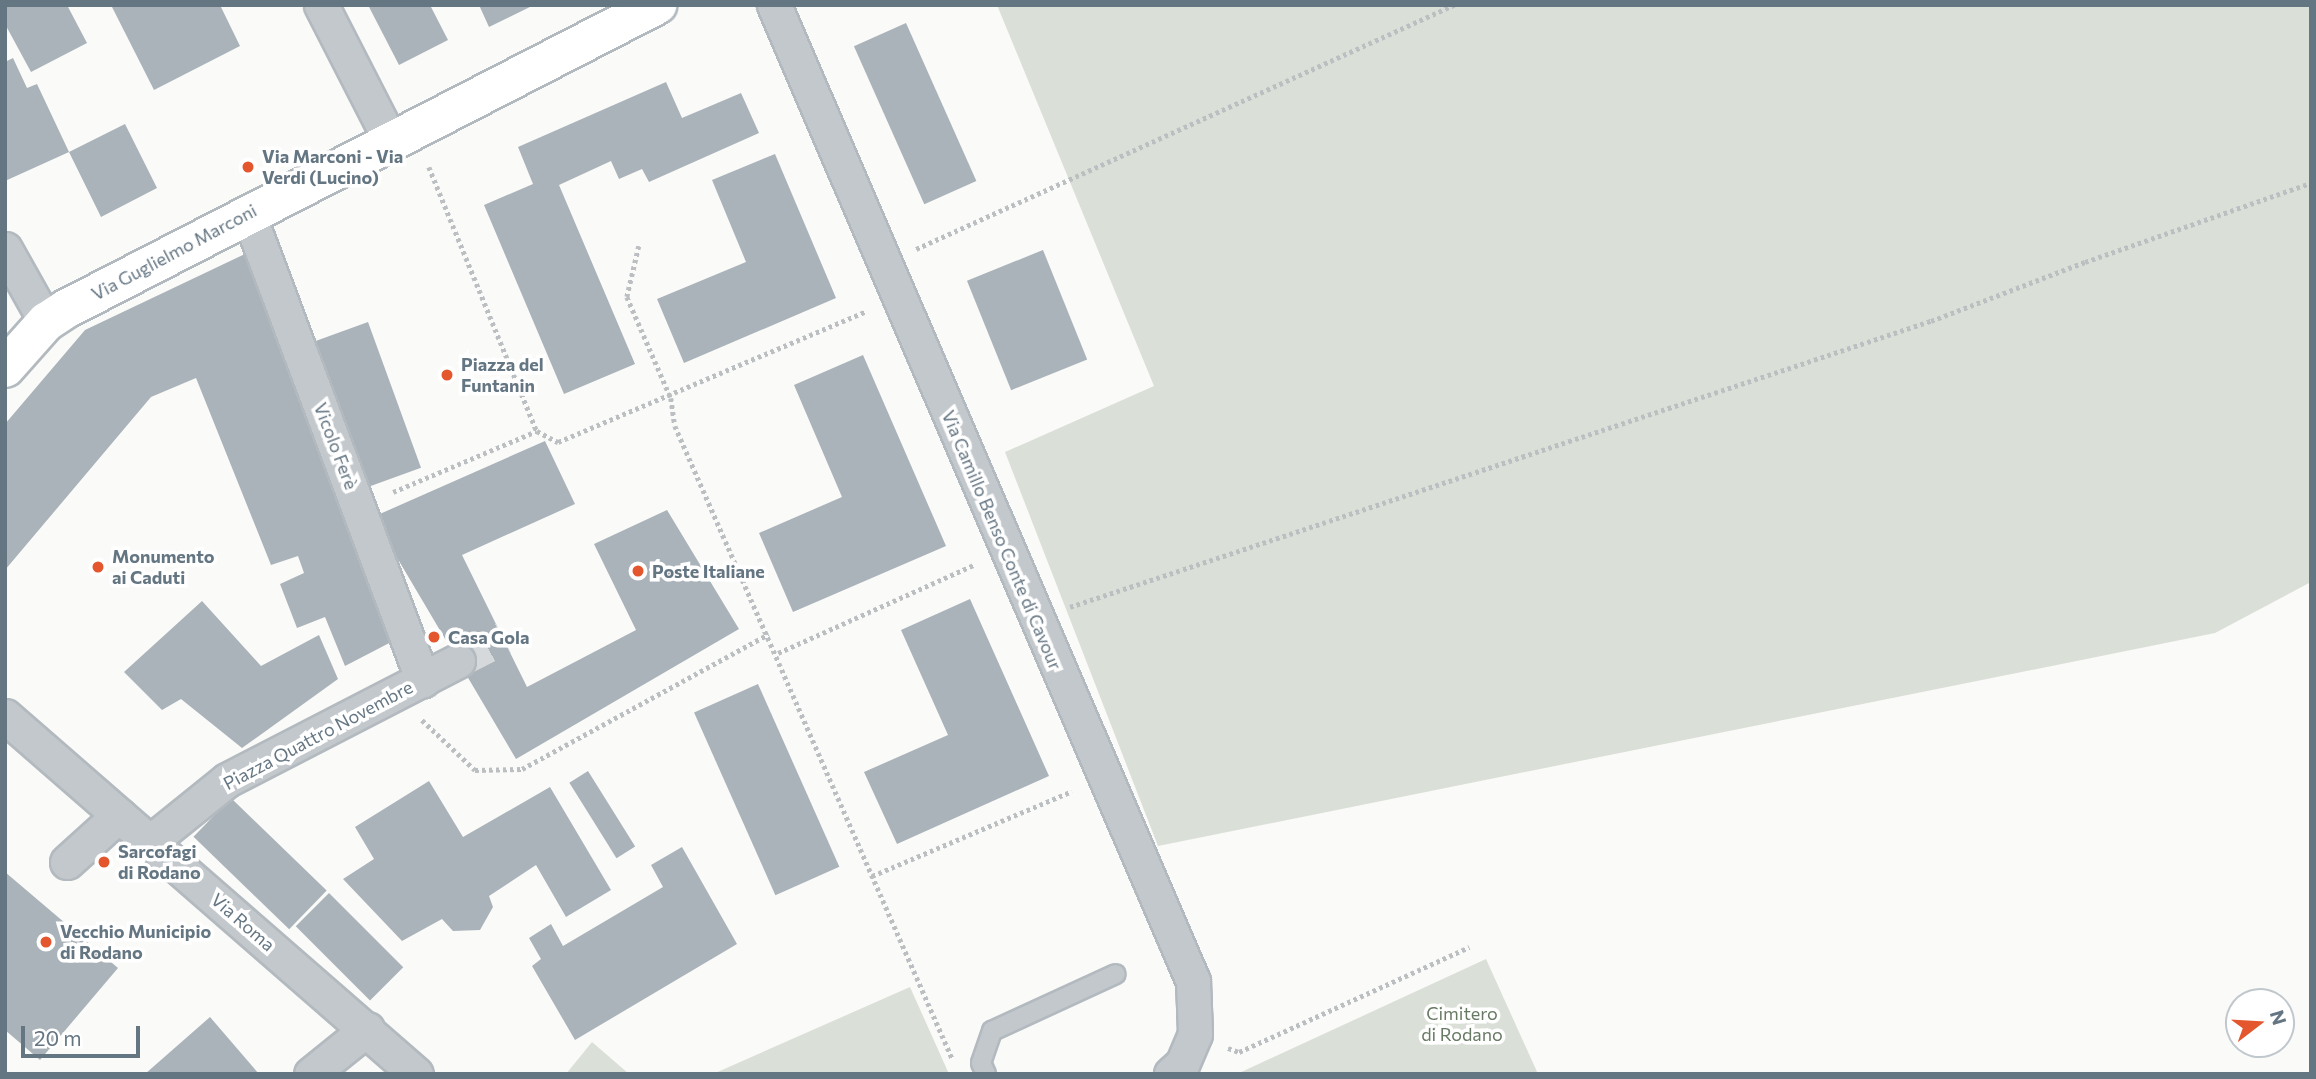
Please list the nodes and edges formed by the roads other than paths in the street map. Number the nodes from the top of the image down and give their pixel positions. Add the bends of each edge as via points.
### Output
1 (321, 5) edge
2 (657, 5) edge
3 (774, 5) edge
4 (402, 136) junction
5 (248, 213) junction
6 (5, 249) edge
7 (46, 322) junction
8 (5, 368) edge
9 (458, 661) tunnel mouth
10 (409, 687) junction
11 (5, 716) edge
12 (120, 815) junction
13 (150, 842) junction
14 (67, 862) dead end
15 (1116, 975) dead end
16 (367, 1029) junction
17 (311, 1074) edge
18 (416, 1074) edge
19 (986, 1074) edge
20 (1171, 1074) edge

1 - 4 street
2 - 4 street, Via Guglielmo Marconi
3 - 20 street, Via Camillo Benso Conte di Cavour via 1193,981 1195,1034 1182,1064
4 - 5 street, Via Guglielmo Marconi
5 - 7 street, Via Guglielmo Marconi
5 - 10 street, Vicolo Ferè via 359,507
6 - 7 street
7 - 8 street, Via Guglielmo Marconi
9 - 10 street, Piazza Quattro Novembre
10 - 13 street, Piazza Quattro Novembre via 227,780
11 - 12 street, Via Roma
12 - 13 street, Via Roma
12 - 14 street
13 - 16 street, Via Roma
15 - 19 lane via 992,1031 981,1063
16 - 17 street
16 - 18 street, Via Roma

